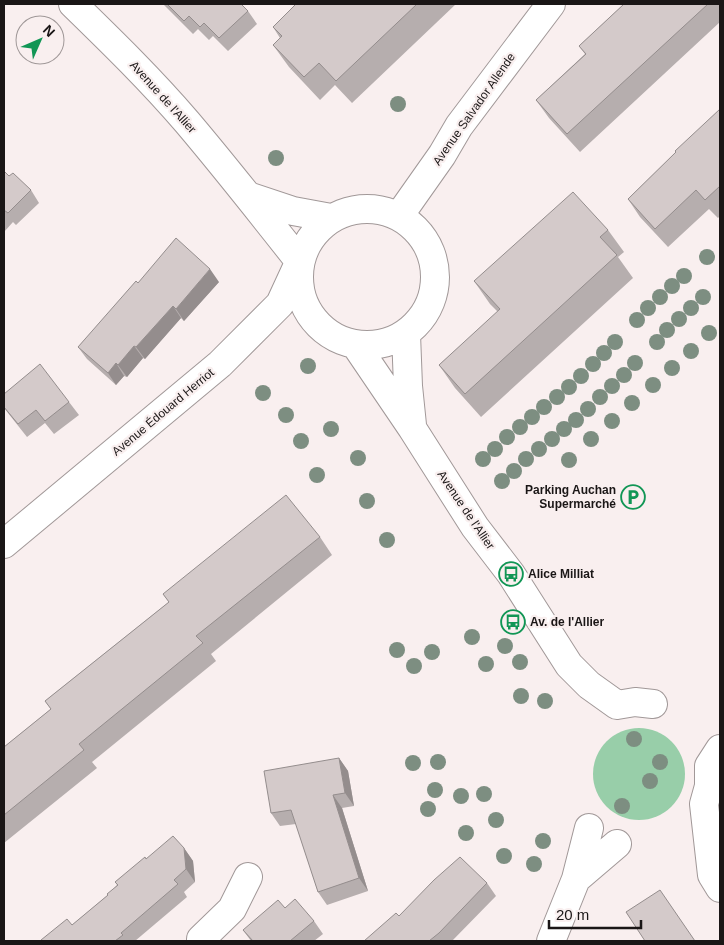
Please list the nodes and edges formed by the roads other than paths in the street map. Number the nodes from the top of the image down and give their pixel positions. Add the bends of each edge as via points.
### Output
1 (73, 4) edge
2 (551, 4) edge
3 (248, 196) junction
4 (400, 216) junction
5 (331, 218) junction
6 (300, 262) junction
7 (406, 334) junction
8 (355, 344) junction
9 (412, 428) junction
10 (4, 544) edge
11 (654, 704) dead end
12 (715, 758) edge
13 (589, 828) dead end
14 (617, 844) dead end
15 (248, 877) dead end
16 (576, 879) junction
17 (716, 881) edge
18 (201, 941) edge
19 (551, 941) edge

1 - 3 street, Avenue de l'Allier via 186,121
2 - 4 street, Avenue Salvador Allende via 459,126
3 - 5 street via 293,211
3 - 6 street, Avenue de l'Allier
4 - 5 street via 365,208 348,210
4 - 7 street via 416,228 428,244 436,284 431,303
5 - 6 street via 306,244
6 - 8 street via 298,280 310,314 337,339
6 - 10 street, Avenue Édouard Herriot via 280,304 220,364
7 - 8 street via 390,342
7 - 9 street, Avenue de l'Allier
8 - 9 street, Avenue de l'Allier
9 - 11 street, Avenue de l'Allier via 475,527 512,574 569,665 589,685 617,705 635,702
12 - 17 street via 704,804
13 - 16 street
14 - 16 street
15 - 18 street via 232,909
16 - 19 street

